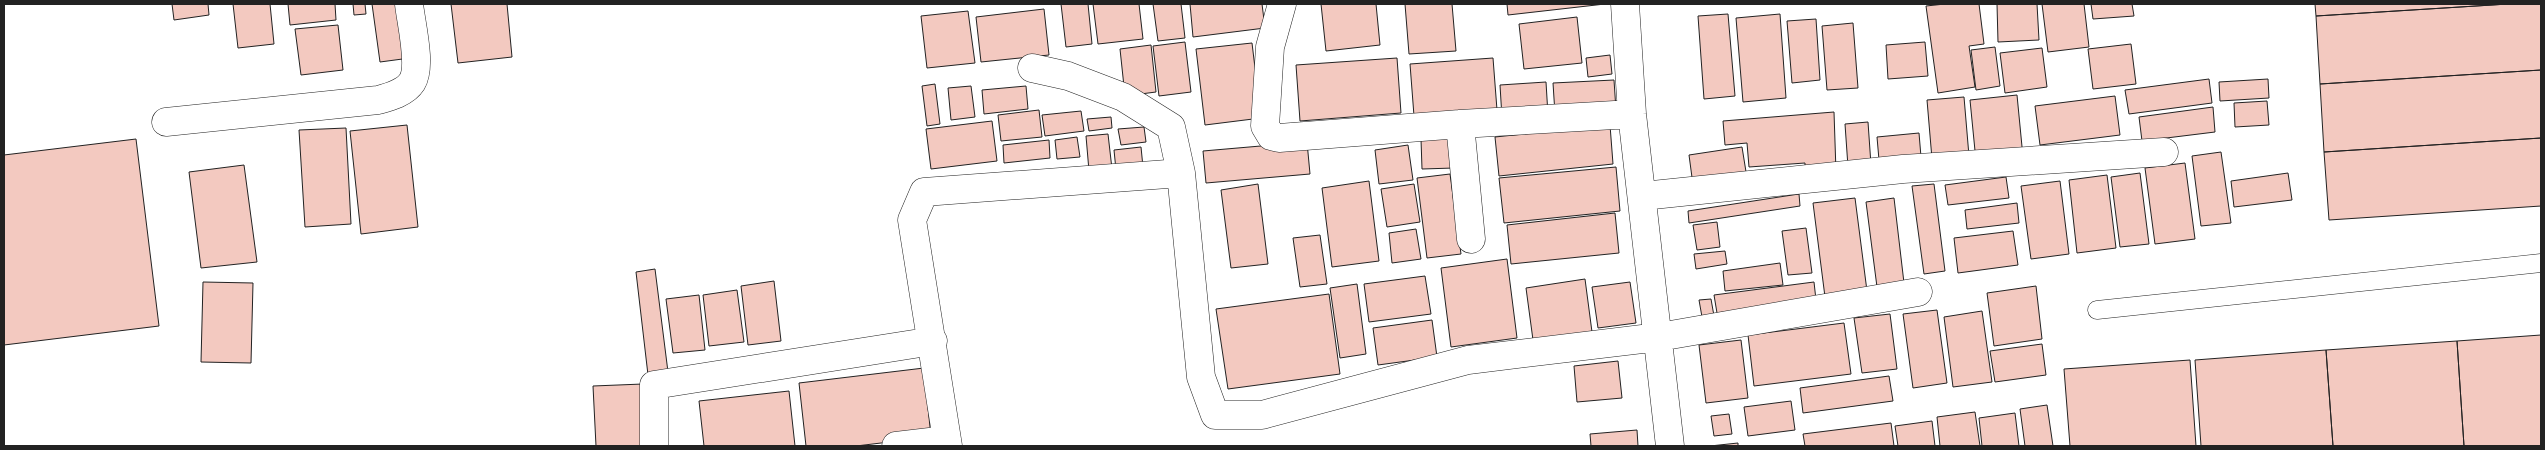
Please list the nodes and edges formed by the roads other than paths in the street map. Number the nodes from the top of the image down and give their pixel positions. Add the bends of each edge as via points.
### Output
1 (409, 4) edge
2 (1282, 4) edge
3 (1625, 4) edge
4 (1032, 68) dead end
5 (1632, 114) junction
6 (166, 122) dead end
7 (1460, 124) junction
8 (2164, 152) dead end
9 (1181, 173) junction
10 (1643, 196) junction
11 (1471, 239) dead end
12 (2541, 263) edge
13 (1918, 292) dead end
14 (2097, 310) dead end
15 (1659, 337) junction
16 (933, 341) junction
17 (948, 443) edge
18 (654, 446) edge
19 (896, 446) edge
20 (1670, 446) edge

1 - 6 street via 415,74 412,84 392,96
2 - 7 street via 1270,47 1266,77 1265,126 1270,136 1279,138
3 - 5 street
4 - 9 street via 1068,76 1123,97 1171,127
5 - 7 street
5 - 10 street
7 - 11 street
8 - 10 street via 1903,169
9 - 15 street via 1201,377 1215,415 1262,416 1468,360
9 - 16 street via 924,192 912,220
10 - 15 street
12 - 14 lane
13 - 15 street
15 - 20 street
16 - 17 street
16 - 18 street via 654,385
17 - 19 street

